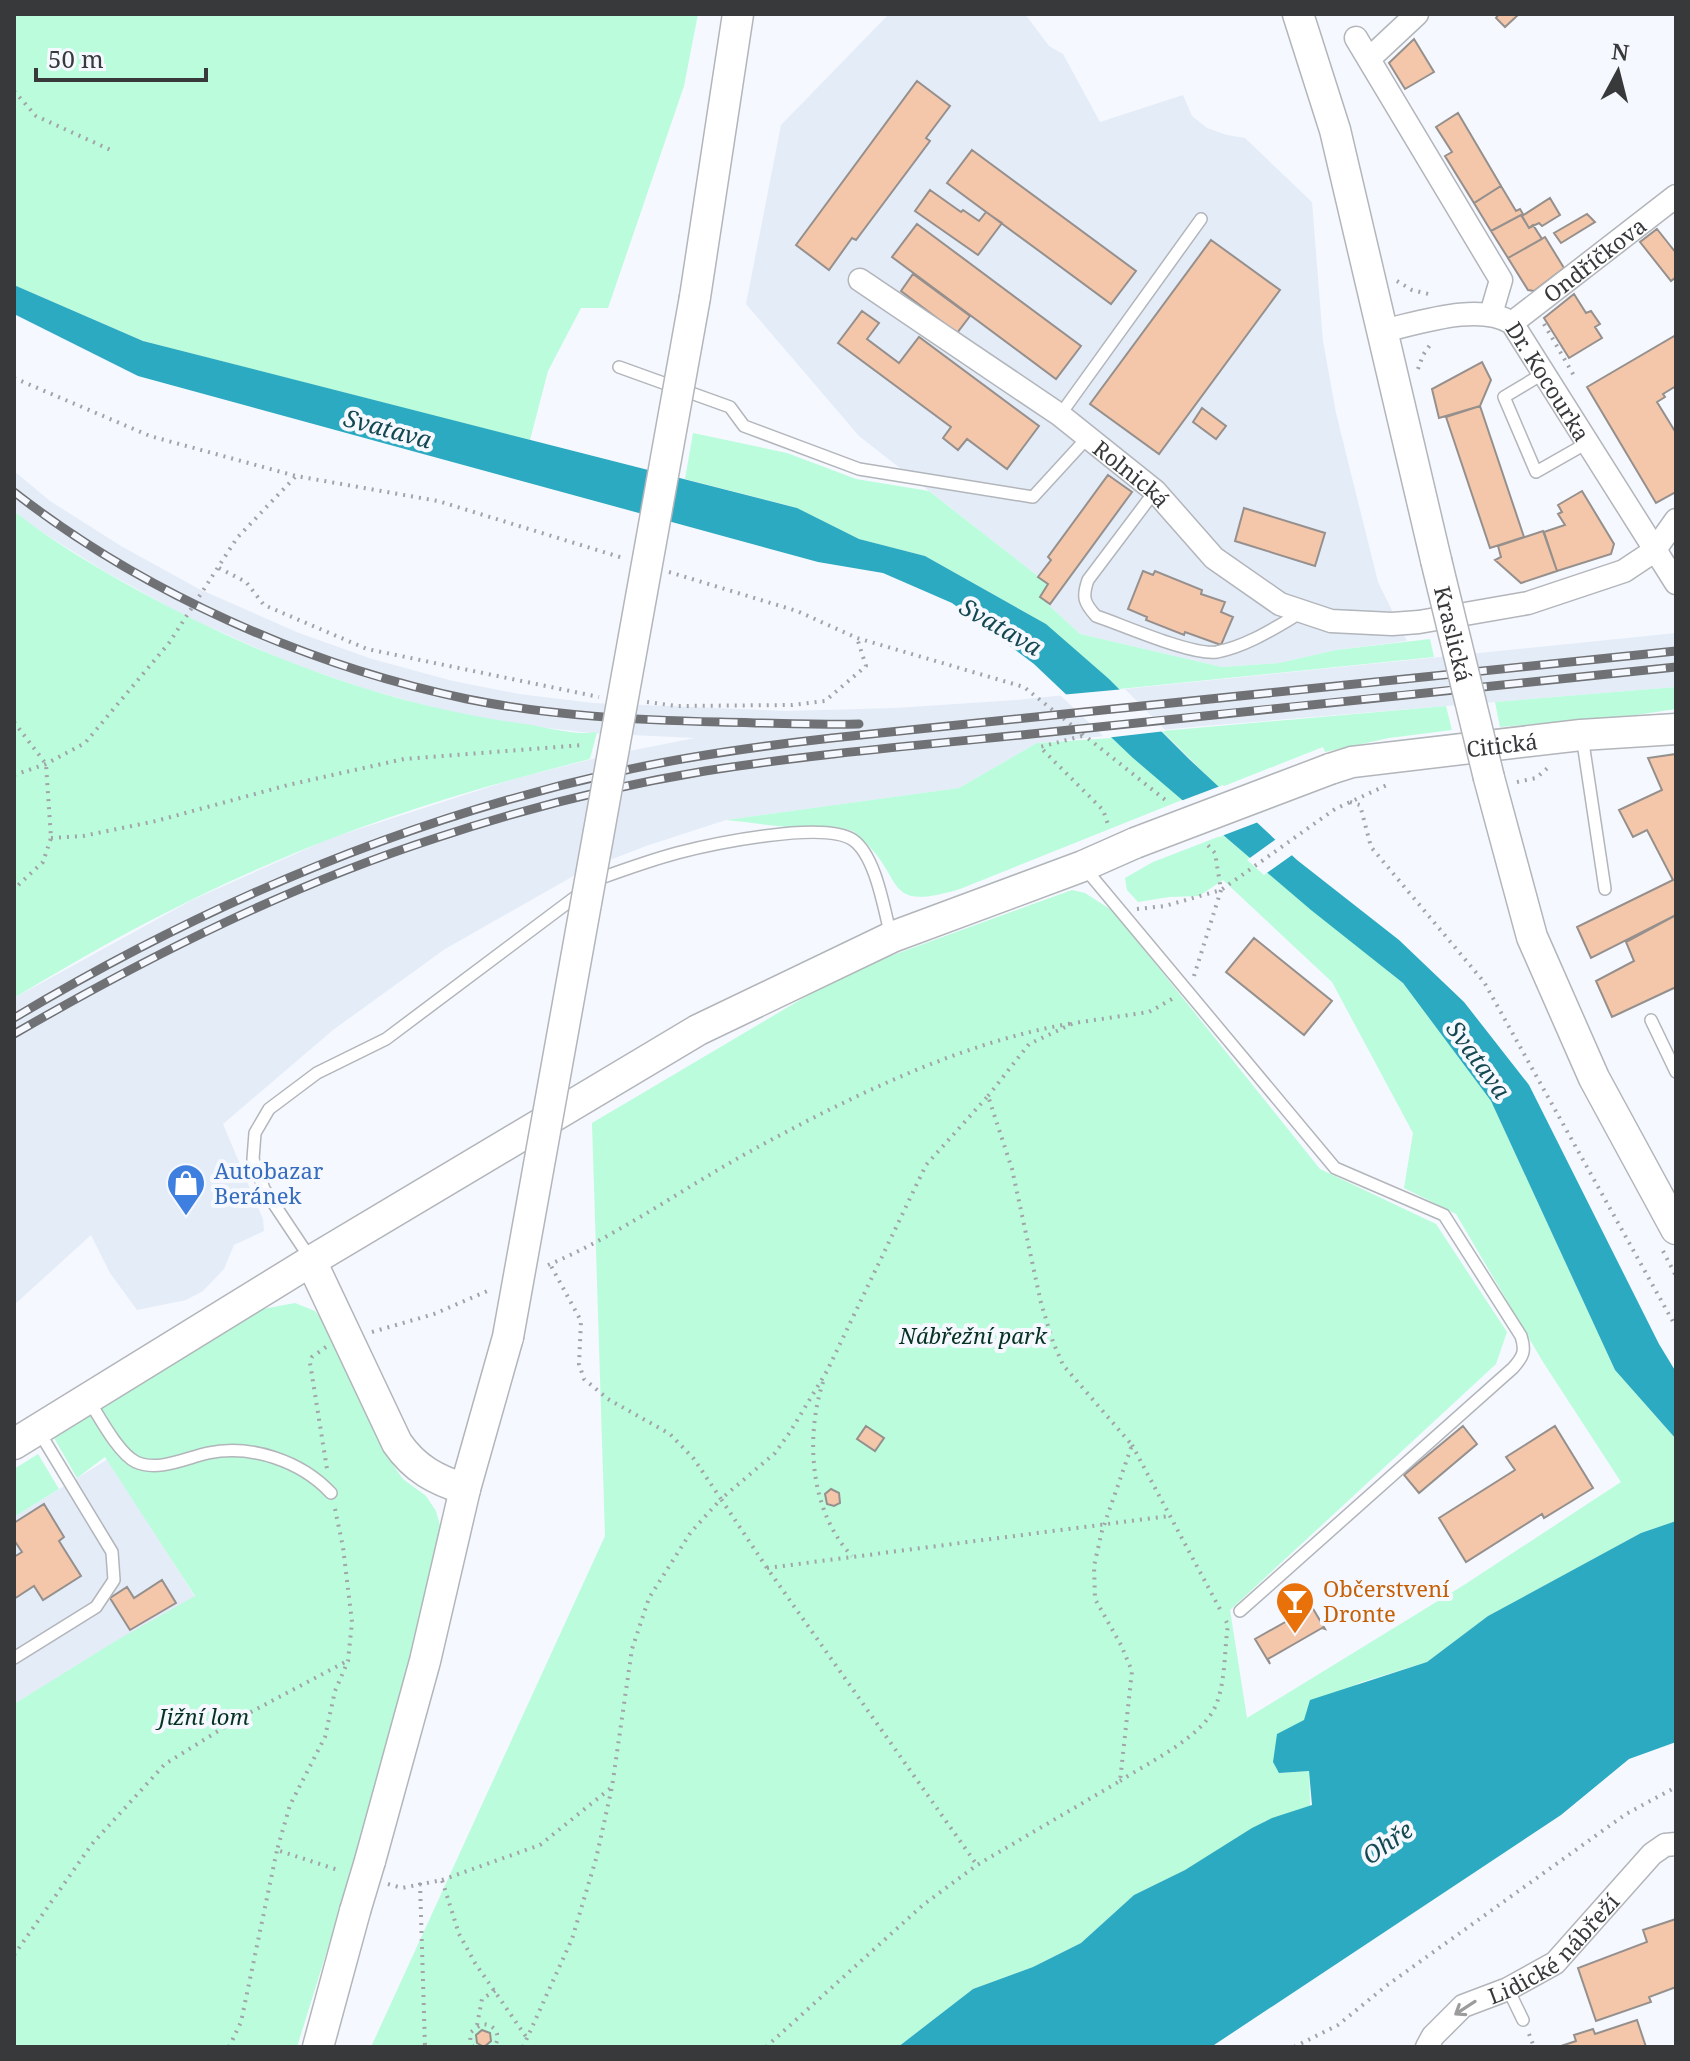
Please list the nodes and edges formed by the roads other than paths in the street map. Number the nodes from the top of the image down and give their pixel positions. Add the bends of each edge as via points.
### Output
1 (738, 14) edge
2 (1298, 14) edge
3 (1417, 14) edge
4 (1356, 38) dead end
5 (1370, 58) junction
6 (1672, 207) edge
7 (1201, 219) dead end
8 (860, 280) dead end
9 (1502, 319) junction
10 (1382, 331) junction
11 (619, 367) dead end
12 (1544, 373) junction
13 (1060, 415) junction
14 (1088, 437) junction
15 (1587, 443) junction
16 (1155, 491) junction
17 (1676, 520) edge
18 (1654, 551) junction
19 (1676, 583) edge
20 (1302, 612) junction
21 (1676, 729) edge
22 (1581, 735) junction
23 (1083, 866) junction
24 (1605, 889) dead end
25 (892, 937) junction
26 (1651, 1020) dead end
27 (1676, 1072) edge
28 (1674, 1220) edge
29 (311, 1261) junction
30 (88, 1398) junction
31 (26, 1437) edge
32 (465, 1489) junction
33 (331, 1493) road end
34 (1240, 1611) dead end
35 (14, 1658) edge
36 (1676, 1844) edge
37 (1508, 1989) junction
38 (1523, 2020) dead end
39 (318, 2047) edge
40 (1427, 2047) edge

1 - 32 street, bridge via 695,297 508,1337
2 - 10 street, Kraslická via 1335,130
3 - 5 street
4 - 5 street
5 - 9 street via 1501,280
6 - 9 street, Ondříčkova via 1533,307
7 - 13 lane
8 - 13 street, Rolnická
9 - 10 street, Dr. Kocourka via 1455,316
9 - 12 street, Dr. Kocourka
10 - 28 street, Kraslická, bridge via 1436,560 1502,780 1532,937 1594,1078
11 - 14 lane via 730,407 744,426 859,469 909,479 1033,497
12 - 15 street, Dr. Kocourka
12 - 15 lane via 1504,397 1536,472
13 - 14 street, Rolnická
14 - 16 street, Rolnická
15 - 18 street, Dr. Kocourka
16 - 20 street, Rolnická via 1214,558 1280,604
16 - 20 lane via 1088,580 1083,595 1096,616 1195,651 1215,652 1256,639
17 - 18 street
18 - 19 street, Dr. Kocourka
18 - 20 street, Rolnická via 1624,571 1480,613 1411,622 1331,621
21 - 22 street, Citická
22 - 23 street, Citická, bridge via 1352,762
22 - 24 lane
23 - 25 street, Citická
23 - 34 lane via 1335,1168 1444,1215 1525,1348 1513,1368
25 - 29 street, Citická via 698,1030
25 - 29 lane via 861,848 832,832 772,835 678,853 601,878 386,1039 317,1073 269,1109 255,1133 253,1159 264,1189
26 - 27 lane
29 - 30 street, Citická
29 - 32 street via 397,1443 432,1477
30 - 31 street, Citická
30 - 33 lane via 134,1461 150,1466 241,1451 299,1467
31 - 35 lane via 112,1552 114,1580 96,1607
32 - 39 street, bridge via 425,1661 357,1866 355,1911
36 - 37 street, Lidické nábřeží via 1652,1854 1555,1963
37 - 38 lane
37 -> 40 street, Lidické nábřeží via 1463,2006

